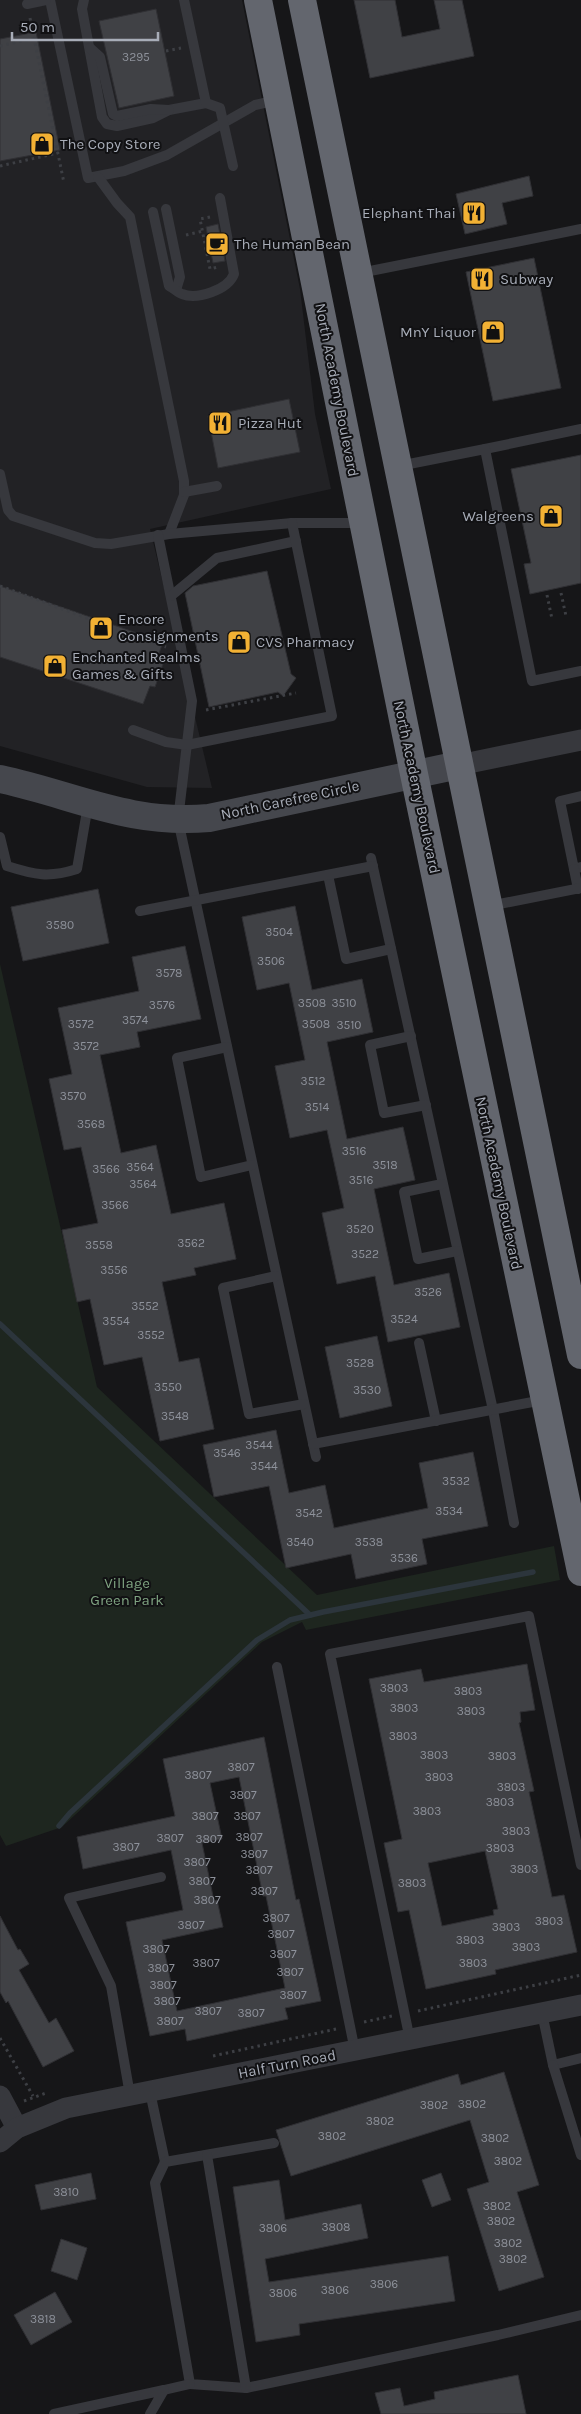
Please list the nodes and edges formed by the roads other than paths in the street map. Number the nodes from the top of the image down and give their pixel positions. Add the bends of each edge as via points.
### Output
1 (46, 0) edge
2 (50, 0) edge
3 (84, 0) edge
4 (184, 0) edge
5 (258, 0) edge
6 (302, 0) edge
7 (28, 4) road end
8 (279, 100) junction
9 (206, 103) junction
10 (223, 124) junction
11 (233, 166) dead end
12 (98, 177) junction
13 (220, 198) dead end
14 (166, 209) dead end
15 (153, 212) dead end
16 (581, 228) edge
17 (359, 274) junction
18 (176, 290) junction
19 (581, 429) edge
20 (485, 449) junction
21 (398, 467) junction
22 (0, 474) edge
23 (217, 486) dead end
24 (184, 492) junction
25 (292, 523) junction
26 (364, 523) junction
27 (169, 534) junction
28 (158, 535) junction
29 (296, 541) junction
30 (171, 596) junction
31 (581, 671) edge
32 (132, 730) dead end
33 (581, 740) edge
34 (187, 745) junction
35 (460, 765) junction
36 (414, 774) junction
37 (0, 779) edge
38 (581, 796) edge
39 (89, 804) junction
40 (178, 820) junction
41 (0, 837) edge
42 (577, 868) edge
43 (328, 875) junction
44 (579, 889) edge
45 (196, 902) junction
46 (488, 906) junction
47 (140, 912) dead end
48 (392, 950) junction
49 (411, 1036) junction
50 (227, 1048) junction
51 (426, 1105) junction
52 (252, 1165) junction
53 (442, 1184) junction
54 (457, 1251) junction
55 (276, 1276) junction
56 (419, 1344) dead end
57 (581, 1355) edge
58 (544, 1400) junction
59 (304, 1404) junction
60 (493, 1410) junction
61 (436, 1421) junction
62 (314, 1444) junction
63 (316, 1457) dead end
64 (514, 1523) dead end
65 (581, 1572) edge
66 (277, 1667) dead end
67 (581, 1865) edge
68 (161, 1877) dead end
69 (581, 2006) edge
70 (542, 2013) junction
71 (410, 2040) junction
72 (355, 2051) junction
73 (581, 2058) edge
74 (553, 2065) junction
75 (140, 2094) junction
76 (8, 2111) edge
77 (0, 2142) edge
78 (274, 2143) dead end
79 (207, 2155) junction
80 (581, 2155) edge
81 (165, 2162) junction
82 (581, 2315) edge
83 (190, 2384) junction
84 (246, 2388) junction
85 (164, 2390) junction
86 (54, 2414) edge
87 (150, 2414) edge

1 - 7 lane
2 - 12 lane via 88,178
3 - 9 lane via 82,9 102,117 107,124 117,126
4 - 9 lane
5 - 8 highway, North Academy Boulevard
6 - 17 highway
8 - 10 lane via 256,105
8 - 26 highway, North Academy Boulevard
9 - 10 lane via 220,108
10 - 11 lane
10 - 12 lane via 167,155
12 - 24 lane via 130,216 175,430
13 - 18 lane via 233,264 232,280 220,290 189,296
14 - 18 lane via 180,277
15 - 18 lane via 167,280 169,286
16 - 17 lane
17 - 21 highway
19 - 20 lane
20 - 21 lane
20 - 31 lane via 532,681
21 - 35 highway
22 - 28 lane via 8,510 13,516 95,543 111,544
23 - 24 lane
24 - 27 lane
25 - 26 lane
25 - 27 lane
25 - 29 lane
26 - 36 highway, North Academy Boulevard
27 - 28 lane
28 - 30 lane
29 - 30 lane via 217,558
29 - 34 lane via 332,716
30 - 34 lane via 190,687
32 - 34 lane via 166,742
33 - 35 street, North Carefree Circle
34 - 40 lane
35 - 36 main road, North Carefree Circle
35 - 46 highway
36 - 40 main road, North Carefree Circle via 209,818
36 - 58 highway, North Academy Boulevard
37 - 39 main road, North Carefree Circle
38 - 42 lane via 560,801
39 - 40 main road, North Carefree Circle via 140,816
39 - 41 lane via 77,869 56,876 7,866
40 - 45 lane
42 - 44 lane
43 - 45 lane
43 - 48 lane via 346,958
43 - 48 lane via 372,862
44 - 46 lane
45 - 47 lane
45 - 50 lane
46 - 57 highway
48 - 49 lane
49 - 51 lane
49 - 51 lane via 370,1045 384,1113
50 - 52 lane
50 - 52 lane via 177,1058 201,1177
51 - 53 lane
52 - 55 lane
53 - 54 lane
53 - 54 lane via 404,1192 418,1259
54 - 60 lane
55 - 59 lane
55 - 59 lane via 223,1288 249,1414
56 - 61 lane
58 - 60 lane
58 - 65 highway, North Academy Boulevard
59 - 62 lane
60 - 61 lane
60 - 64 lane
61 - 62 lane
62 - 63 lane
66 - 72 lane
67 - 71 lane via 529,1616 330,1654
68 - 75 lane via 69,1898 111,1986
69 - 70 street, Half Turn Road
70 - 71 street, Half Turn Road
70 - 74 lane
71 - 72 street, Half Turn Road
72 - 75 street, Half Turn Road
73 - 74 lane
74 - 80 lane
75 - 76 street, Half Turn Road via 66,2108
75 - 81 lane
76 - 77 street, Half Turn Road
78 - 79 lane
79 - 81 lane
79 - 84 lane
81 - 83 lane via 155,2183
82 - 84 lane
83 - 84 lane
83 - 85 lane
85 - 86 lane
85 - 87 lane

